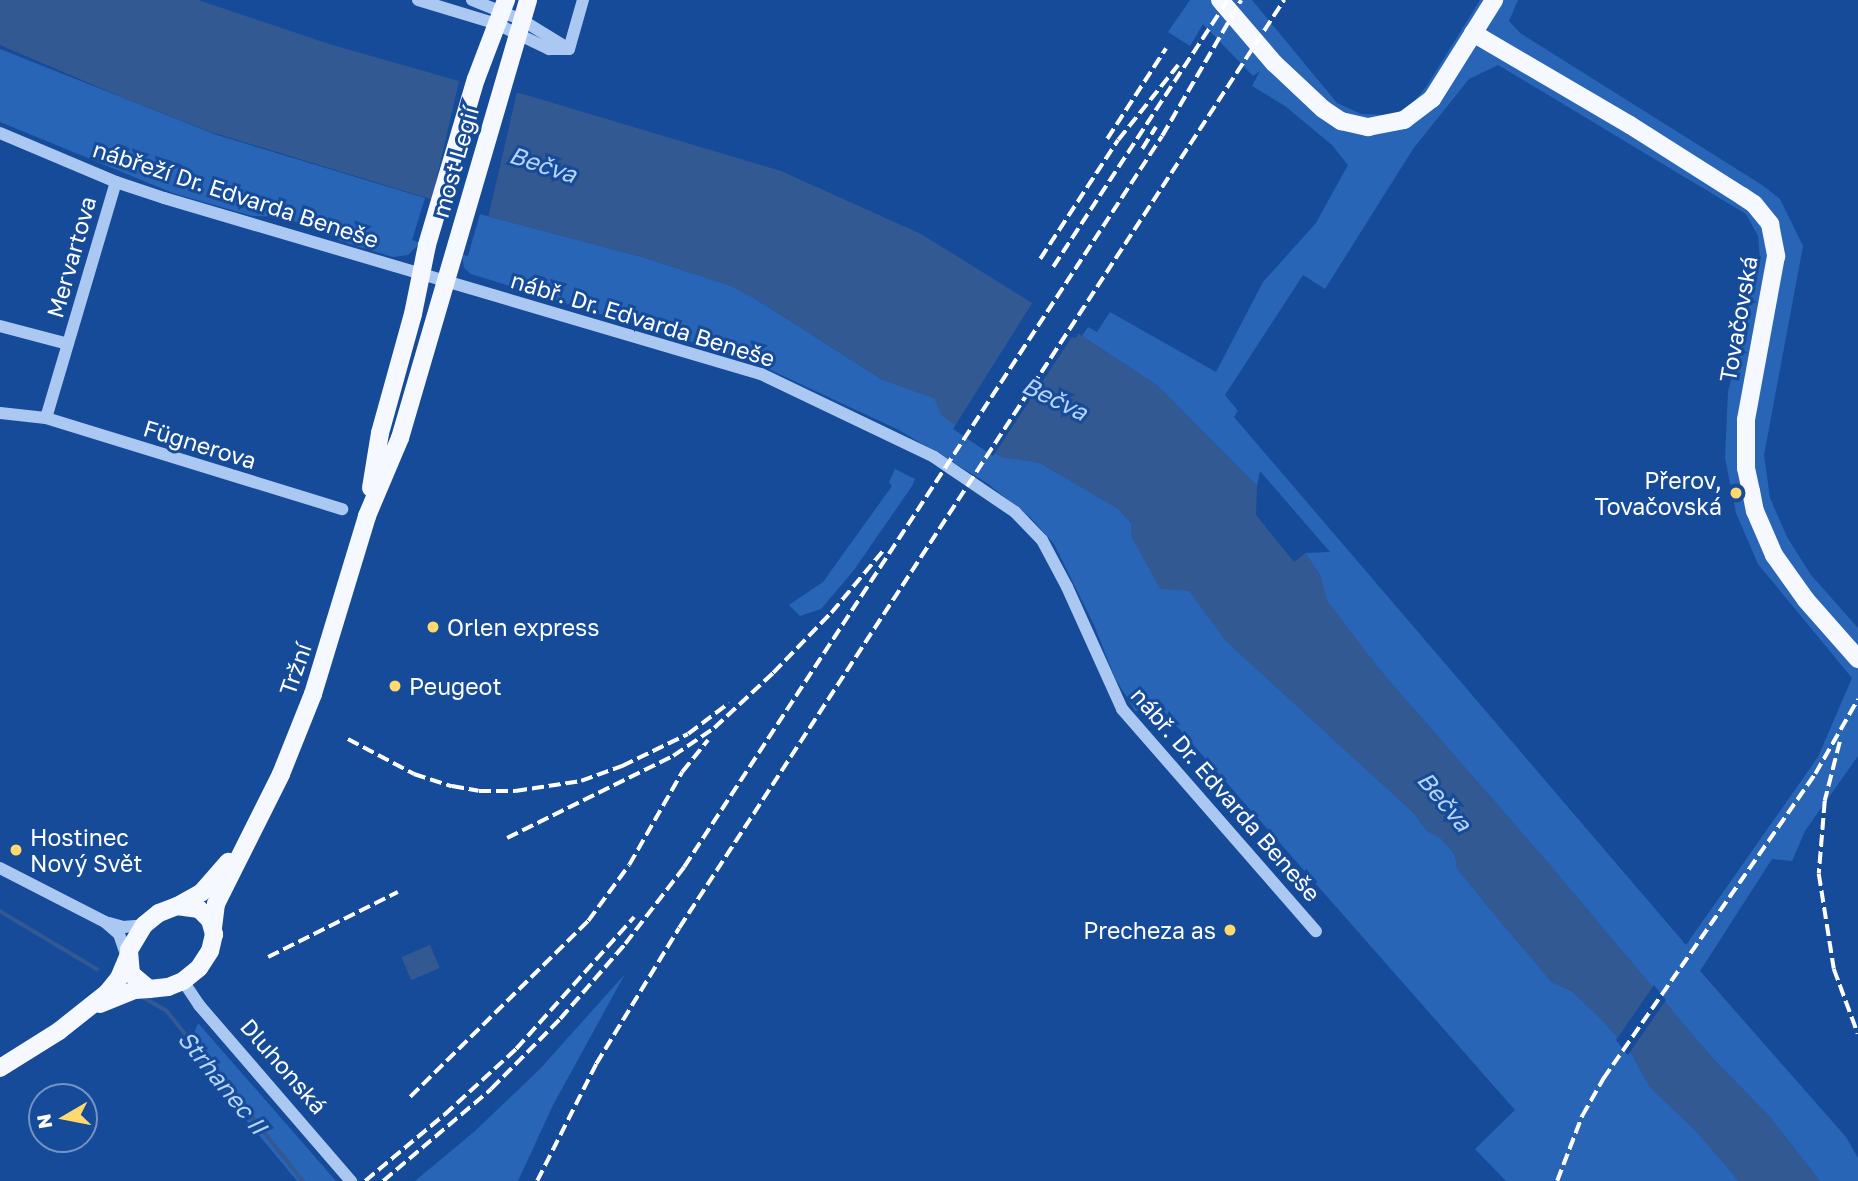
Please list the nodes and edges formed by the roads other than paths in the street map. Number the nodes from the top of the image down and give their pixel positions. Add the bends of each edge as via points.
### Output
1 (418, 0) edge
2 (472, 0) edge
3 (528, 0) edge
4 (583, 0) edge
5 (1220, 0) edge
6 (1493, 0) edge
7 (502, 11) edge
8 (520, 27) junction
9 (1473, 33) junction
10 (0, 132) edge
11 (116, 182) junction
12 (427, 245) joint
13 (454, 253) joint
14 (421, 275) junction
15 (446, 282) junction
16 (0, 326) edge
17 (68, 344) junction
18 (0, 413) edge
19 (46, 418) junction
20 (342, 509) dead end
21 (367, 516) junction
22 (1858, 659) edge
23 (251, 831) junction
24 (0, 868) edge
25 (177, 906) junction
26 (105, 922) junction
27 (144, 925) junction
28 (213, 928) junction
29 (1316, 931) dead end
30 (128, 957) junction
31 (183, 981) junction
32 (149, 989) junction
33 (84, 1012) junction
34 (0, 1068) edge
35 (351, 1181) edge

1 - 7 street
2 - 7 street
3 - 8 main road, most Legií
4 - 8 street via 569,49 549,49
5 - 9 main road via 1274,63 1323,109 1341,121 1368,127 1392,124 1419,111 1432,99
6 - 9 main road
7 - 8 street
7 - 12 main road, most Legií via 476,79
8 - 13 main road, most Legií
9 - 22 main road, Tovačovská via 1742,196 1770,224 1776,256 1746,420 1746,468 1755,511 1774,555
10 - 11 street, nábřeží Dr. Edvarda Beneše
11 - 14 street, nábřeží Dr. Edvarda Beneše
11 - 17 street, Mervartova
12 - 14 main road, Tržní
13 - 15 main road, Tržní
14 - 15 street, nábř. Dr. Edvarda Beneše
14 - 21 main road, Tržní via 380,433
15 - 21 main road, Tržní via 400,438
15 - 29 street, nábř. Dr. Edvarda Beneše via 761,374 934,457 1005,505 1049,550 1122,709
16 - 17 street, Mervartova
17 - 19 street, Mervartova
18 - 19 street
19 - 20 street, Fügnerova
21 - 23 main road, Tržní via 296,741
23 - 25 main road, Tržní via 202,892
23 - 28 main road, Tržní via 216,904
24 - 26 street
25 - 27 main road
25 - 28 main road via 199,909
26 - 27 street via 123,927
26 - 30 street via 119,934
27 - 30 main road
28 - 31 main road via 210,951
30 - 32 main road via 131,974
30 - 33 main road via 119,978
31 - 32 main road
31 - 35 street, Dluhonská
32 - 33 main road via 128,992
33 - 34 main road

